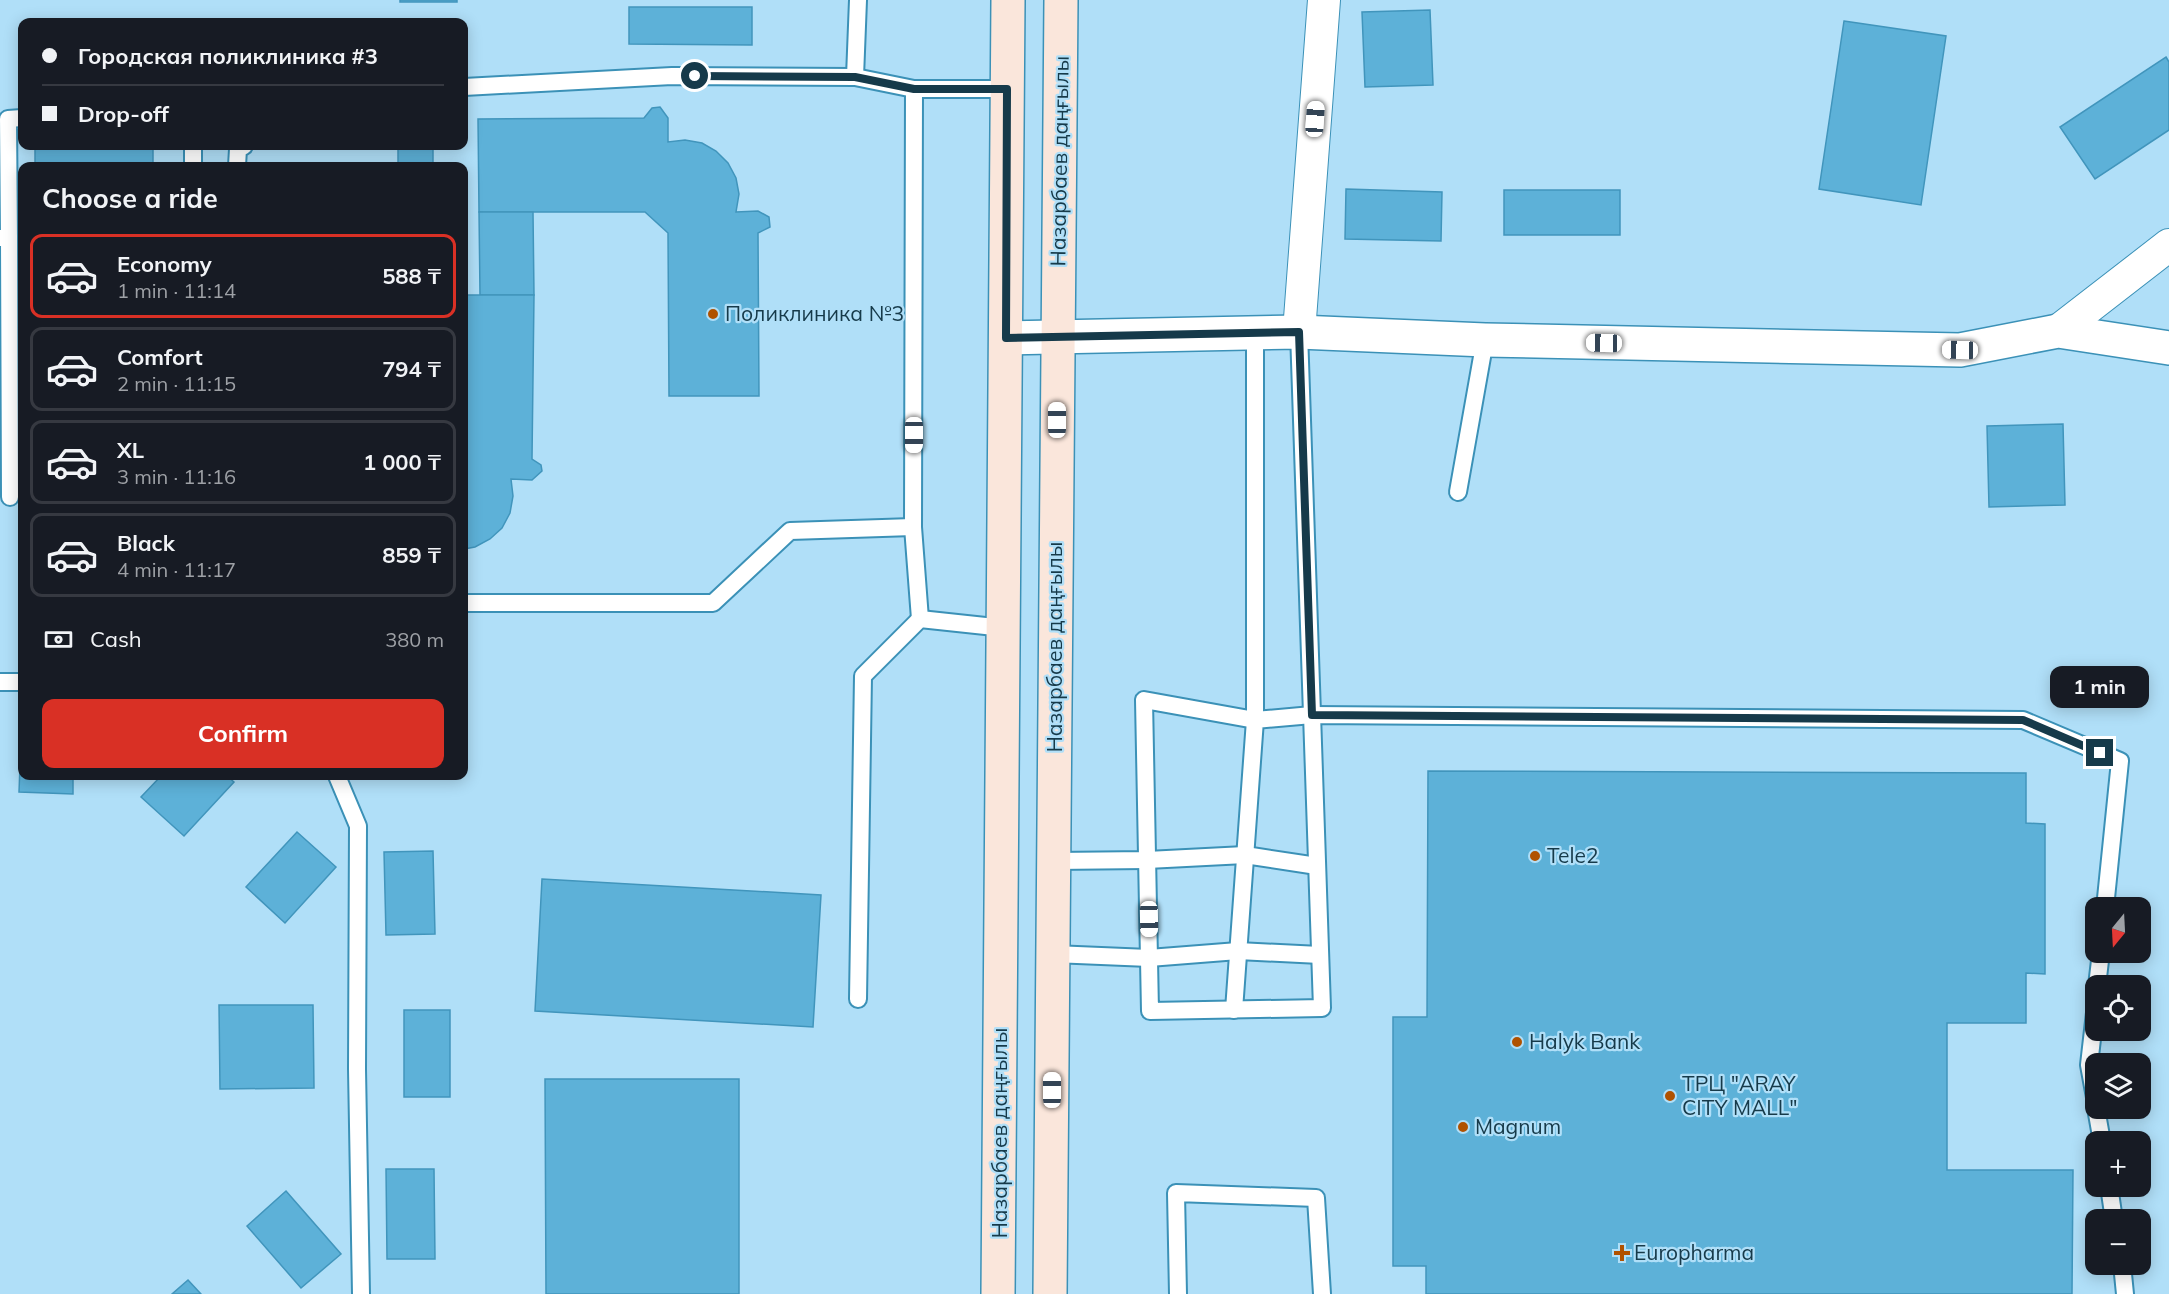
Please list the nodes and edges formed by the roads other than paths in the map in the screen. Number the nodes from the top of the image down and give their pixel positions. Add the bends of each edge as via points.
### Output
1 (858, 0) edge
2 (1008, 0) edge
3 (1061, 0) edge
4 (1324, 0) edge
5 (855, 77) junction
6 (468, 87) edge
7 (914, 89) junction
8 (1007, 89) junction
9 (18, 118) edge
10 (4, 238) edge
11 (2169, 245) edge
12 (2058, 331) junction
13 (1299, 332) junction
14 (1255, 333) junction
15 (1058, 337) junction
16 (1006, 338) junction
17 (1485, 340) junction
18 (2169, 348) edge
19 (1458, 492) dead end
20 (11, 497) edge
21 (913, 527) junction
22 (468, 603) edge
23 (920, 619) junction
24 (1004, 628) junction
25 (0, 682) edge
26 (18, 682) edge
27 (1312, 715) junction
28 (1255, 720) junction
29 (339, 780) edge
30 (1245, 855) junction
31 (1054, 861) junction
32 (1148, 861) junction
33 (1317, 866) junction
34 (2106, 897) edge
35 (1238, 951) junction
36 (1053, 954) junction
37 (1320, 955) junction
38 (1149, 958) junction
39 (858, 999) dead end
40 (1234, 1010) junction
41 (2123, 1275) edge
42 (362, 1294) edge
43 (998, 1294) edge
44 (1050, 1294) edge
45 (1178, 1294) edge
46 (1322, 1294) edge
47 (2125, 1294) edge

1 - 5 lane
2 - 8 main road, Назарбаев даңғылы
3 - 15 main road, Назарбаев даңғылы
4 - 13 street
5 - 6 lane via 672,76
5 - 7 lane
7 - 8 lane
7 - 21 lane
8 - 16 main road, Назарбаев даңғылы
9 - 10 lane via 8,119
10 - 20 lane
11 - 12 street
12 - 17 street via 1960,350
12 - 18 street
13 - 14 street
13 - 17 street
13 - 27 lane
14 - 15 street
14 - 28 lane
15 - 16 street
15 - 31 main road, Назарбаев даңғылы
16 - 24 main road, Назарбаев даңғылы
17 - 19 lane
21 - 22 lane via 790,531 713,603
21 - 23 lane
23 - 24 lane
23 - 39 lane via 863,676
24 - 43 main road, Назарбаев даңғылы
25 - 26 lane
27 - 28 lane
27 - 33 lane
27 - 34 lane via 2023,720 2120,761
28 - 30 lane
28 - 32 lane via 1144,700
29 - 42 lane via 358,826 357,1069
30 - 32 lane
30 - 33 lane
30 - 35 lane
31 - 32 lane
31 - 36 main road, Назарбаев даңғылы
32 - 38 lane
33 - 37 lane
35 - 37 lane
35 - 38 lane
35 - 40 lane
36 - 38 lane
36 - 44 main road, Назарбаев даңғылы
37 - 40 lane via 1322,1008
38 - 40 lane via 1150,1011
41 - 47 lane
45 - 46 lane via 1176,1193 1316,1198

